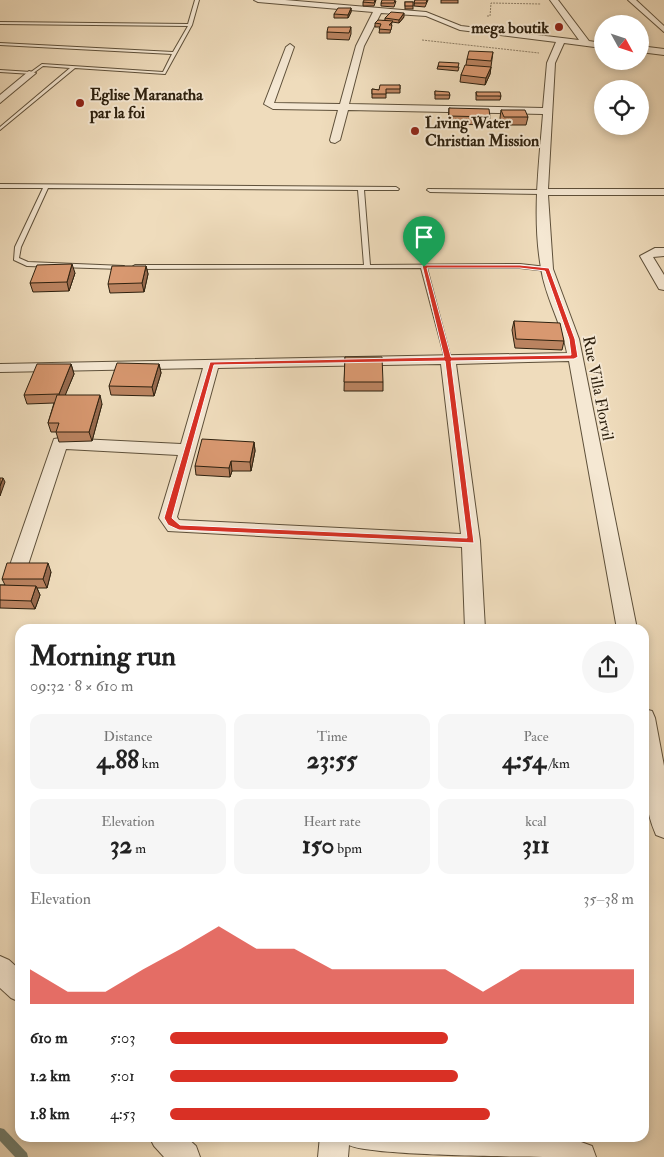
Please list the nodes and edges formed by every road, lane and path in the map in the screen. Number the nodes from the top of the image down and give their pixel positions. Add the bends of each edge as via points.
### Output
1 (196, 0) edge
2 (258, 0) edge
3 (490, 0) edge
4 (632, 0) edge
5 (555, 2) edge
6 (491, 3) junction
7 (378, 10) junction
8 (481, 16) dead end
9 (0, 23) edge
10 (190, 25) junction
11 (664, 30) edge
12 (422, 40) dead end
13 (561, 40) junction
14 (586, 43) junction
15 (0, 44) edge
16 (594, 44) edge
17 (290, 47) dead end
18 (649, 50) edge
19 (664, 52) edge
20 (174, 53) junction
21 (554, 55) junction
22 (74, 67) junction
23 (0, 71) edge
24 (32, 73) junction
25 (0, 100) edge
26 (343, 106) junction
27 (547, 111) junction
28 (0, 129) edge
29 (336, 140) dead end
30 (0, 186) edge
31 (46, 186) junction
32 (360, 189) junction
33 (396, 189) dead end
34 (430, 190) dead end
35 (542, 192) junction
36 (664, 192) edge
37 (664, 252) edge
38 (367, 267) junction
39 (424, 267) junction
40 (547, 270) junction
41 (664, 286) edge
42 (574, 357) junction
43 (448, 359) junction
44 (212, 363) junction
45 (0, 368) edge
46 (187, 450) junction
47 (471, 541) junction
48 (18, 568) edge
49 (475, 624) edge
50 (626, 624) edge
51 (649, 745) edge
52 (664, 827) edge
53 (0, 969) edge
54 (15, 984) edge
55 (170, 1142) edge
56 (334, 1142) edge
57 (423, 1142) edge
58 (185, 1157) edge
59 (333, 1157) edge
60 (580, 1157) edge

1 - 10 lane
2 - 7 street
3 - 6 path
4 - 11 street
5 - 6 path
5 - 14 street
6 - 8 path via 490,16
7 - 13 street via 433,15 448,25 460,28
7 - 26 street via 360,46
9 - 10 lane
10 - 20 lane
12 - 21 path
13 - 14 street
13 - 21 street, Rue Villa Florvil
14 - 16 street
15 - 20 lane
17 - 26 street via 269,104 278,107
18 - 19 street
20 - 22 lane via 164,73
21 - 27 street, Rue Villa Florvil
22 - 24 lane via 42,65
22 - 28 lane
23 - 24 lane
24 - 25 street
26 - 27 street
26 - 29 street
27 - 35 street, Rue Villa Florvil
30 - 31 lane
31 - 32 lane
31 - 38 lane via 18,247 16,259 27,264
32 - 33 lane
32 - 38 lane
34 - 35 lane
35 - 36 street
35 - 40 street, Rue Villa Florvil
37 - 41 street via 646,256
38 - 39 lane
39 - 40 lane via 520,266
39 - 43 lane
40 - 42 street, Rue Villa Florvil via 572,339
42 - 43 street
42 - 50 street, Rue Villa Florvil via 612,538
43 - 44 street
43 - 47 street
44 - 45 street
44 - 46 street
46 - 47 street via 168,518 174,526
46 - 48 street via 60,443
47 - 49 street
51 - 52 street
53 - 54 street
55 - 58 street
56 - 59 street
57 - 60 street

